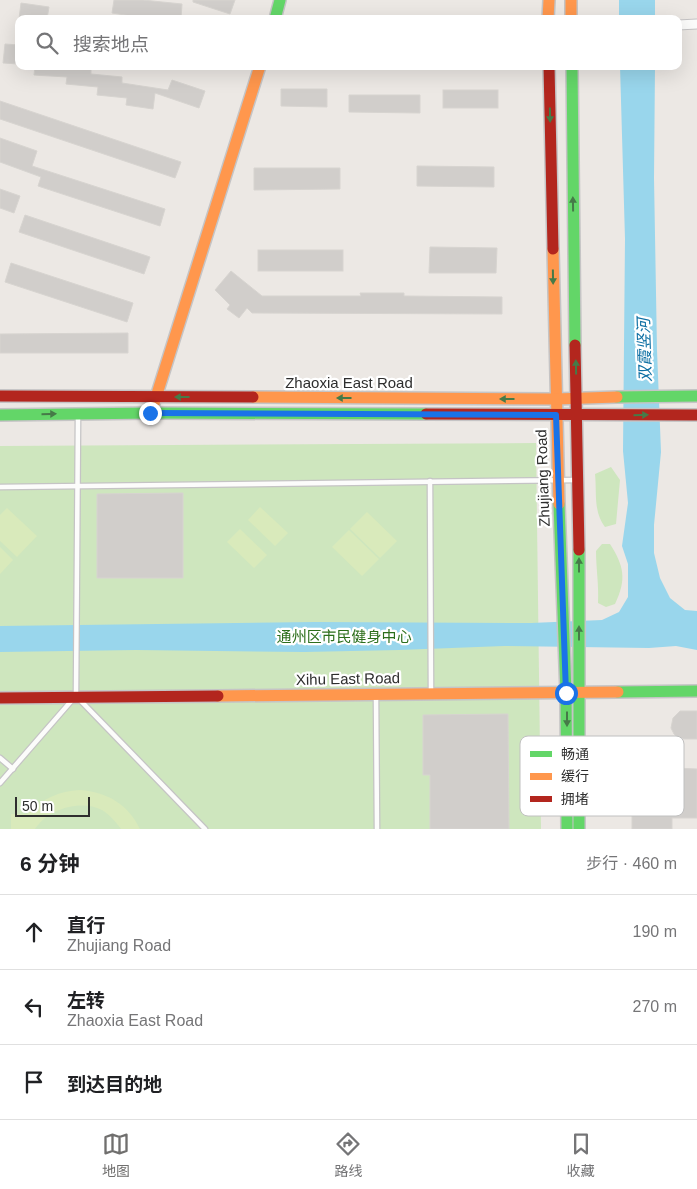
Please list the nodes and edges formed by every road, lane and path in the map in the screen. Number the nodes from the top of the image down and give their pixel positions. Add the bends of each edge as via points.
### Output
1 (280, 0) edge
2 (549, 0) edge
3 (571, 0) edge
4 (276, 15) edge
5 (548, 15) edge
6 (571, 15) edge
7 (697, 24) edge
8 (682, 25) edge
9 (259, 70) edge
10 (549, 70) edge
11 (572, 70) edge
12 (0, 396) edge
13 (697, 396) edge
14 (155, 397) junction
15 (576, 397) junction
16 (556, 399) junction
17 (150, 413) junction
18 (78, 414) junction
19 (0, 415) edge
20 (556, 415) junction
21 (577, 415) junction
22 (697, 415) edge
23 (579, 480) junction
24 (430, 482) junction
25 (77, 486) junction
26 (0, 487) edge
27 (697, 691) edge
28 (431, 693) junction
29 (566, 693) junction
30 (579, 693) junction
31 (376, 694) junction
32 (76, 696) junction
33 (0, 698) edge
34 (566, 736) edge
35 (579, 736) edge
36 (0, 758) edge
37 (13, 769) junction
38 (0, 783) edge
39 (567, 816) edge
40 (579, 816) edge
41 (205, 829) edge
42 (377, 829) edge
43 (567, 829) edge
44 (579, 829) edge

1 - 4 street
2 - 5 street
3 - 6 street
7 - 8 street
9 - 14 street
10 -> 16 street, Zhujiang Road
15 -> 11 street
12 - 14 street, Zhaoxia East Road
13 - 15 street, Zhaoxia East Road
16 -> 14 street, Zhaoxia East Road
14 - 17 street
15 - 16 street, Zhaoxia East Road
15 - 21 street
16 - 20 street, Zhujiang Road
17 - 18 street, Zhaoxia East Road
17 - 20 street, Zhaoxia East Road
19 -> 18 street, Zhaoxia East Road
18 - 25 lane
20 - 21 street, Zhaoxia East Road
20 - 29 street, Zhujiang Road
21 -> 22 street, Zhaoxia East Road
21 - 23 street
23 - 24 lane
30 -> 23 street
24 - 25 lane
24 - 28 lane
25 - 26 lane
25 - 32 lane
27 - 30 street, Xihu East Road
28 - 29 street, Xihu East Road
28 - 31 street, Xihu East Road
29 - 30 street, Xihu East Road
29 -> 34 street, Zhujiang Road
30 - 35 street
31 - 32 street, Xihu East Road
31 - 42 lane
32 - 33 street, Xihu East Road
32 - 37 lane
32 - 41 lane
36 - 37 lane
37 - 38 lane
39 -> 43 street, Zhujiang Road
40 - 44 street

